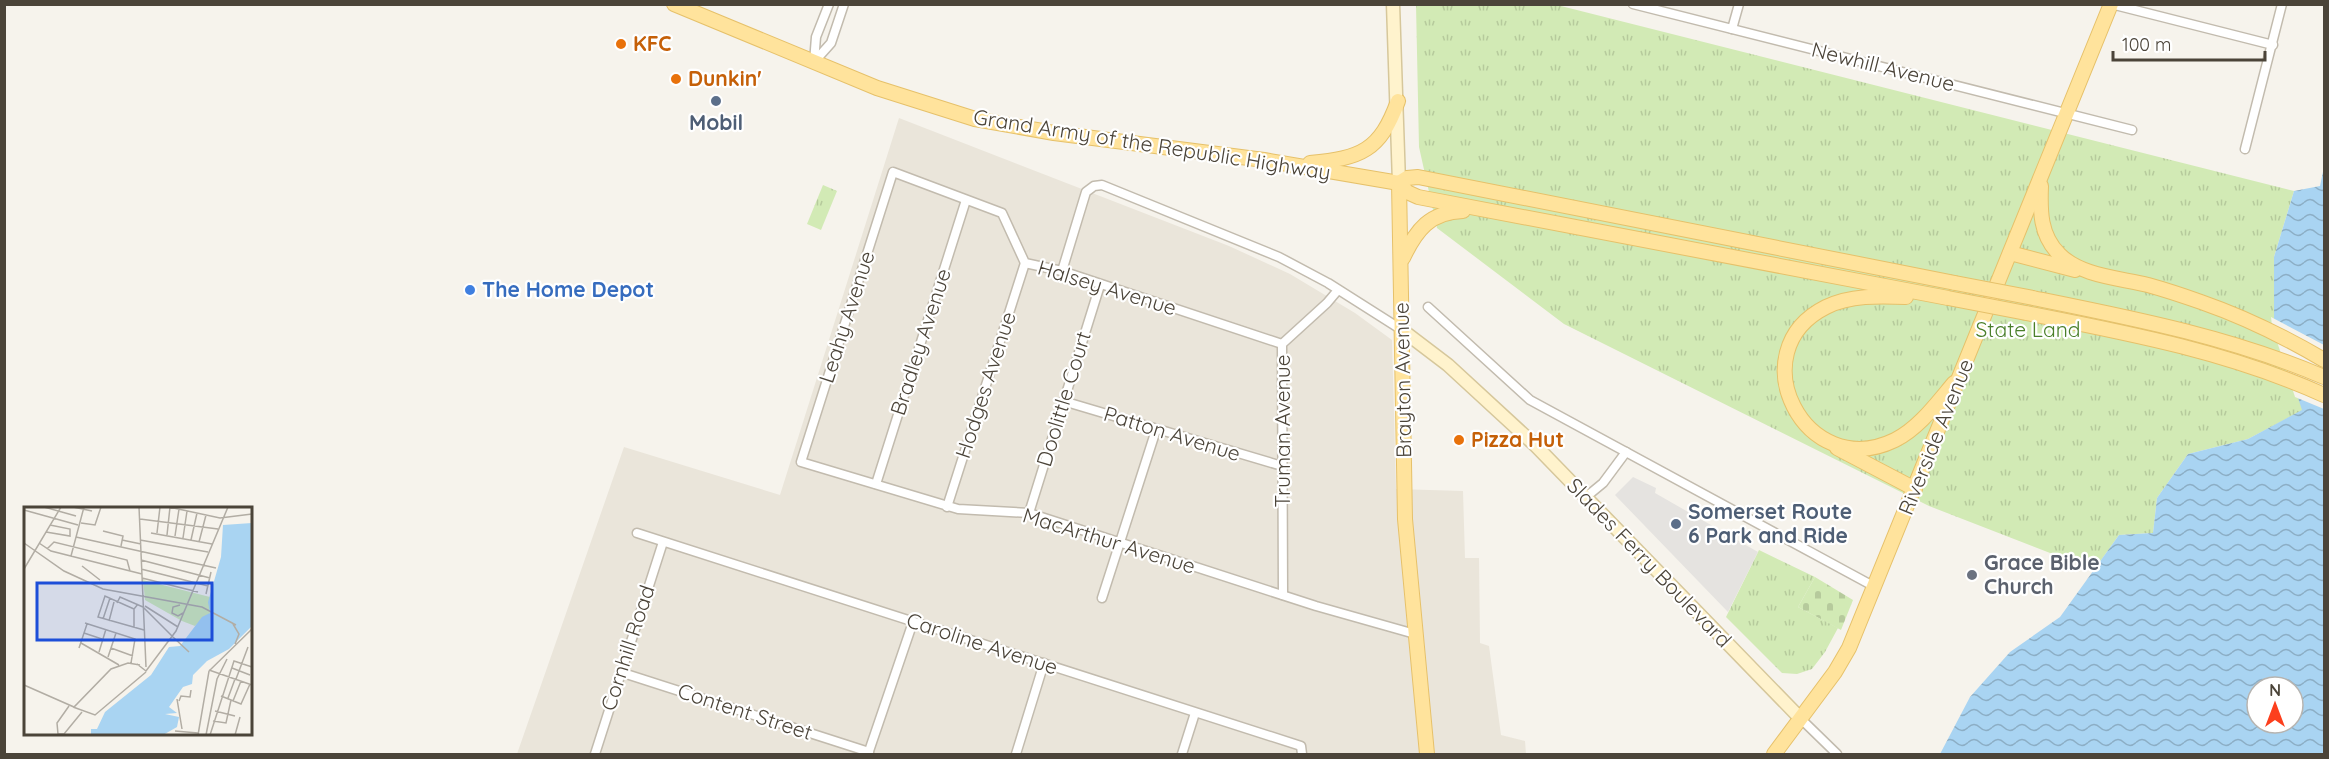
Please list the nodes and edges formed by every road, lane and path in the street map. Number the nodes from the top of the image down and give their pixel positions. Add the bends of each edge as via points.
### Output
1 (674, 4) edge
2 (829, 4) edge
3 (844, 4) edge
4 (1393, 4) edge
5 (1633, 4) edge
6 (1739, 4) edge
7 (2111, 4) edge
8 (2282, 4) edge
9 (1732, 29) junction
10 (2272, 45) junction
11 (814, 62) junction
12 (1398, 100) junction
13 (2067, 114) junction
14 (2132, 130) dead end
15 (2245, 149) dead end
16 (1290, 164) junction
17 (893, 172) joint
18 (2041, 178) junction
19 (1399, 183) junction
20 (966, 200) junction
21 (1487, 211) junction
22 (2010, 253) junction
23 (1025, 263) junction
24 (1401, 263) junction
25 (1062, 271) junction
26 (2113, 277) junction
27 (1100, 285) junction
28 (1338, 290) junction
29 (1948, 298) junction
30 (1428, 307) dead end
31 (1402, 330) junction
32 (1282, 344) junction
33 (2325, 360) edge
34 (1961, 375) junction
35 (2325, 377) edge
36 (2325, 395) edge
37 (1063, 401) junction
38 (1156, 430) junction
39 (1823, 440) junction
40 (1626, 453) junction
41 (801, 462) joint
42 (1282, 466) junction
43 (876, 484) junction
44 (1915, 489) junction
45 (1586, 497) junction
46 (947, 507) junction
47 (1029, 513) junction
48 (637, 533) dead end
49 (663, 542) junction
50 (1120, 542) junction
51 (1875, 587) junction
52 (1283, 595) junction
53 (1102, 598) dead end
54 (913, 622) junction
55 (1415, 634) junction
56 (1044, 663) junction
57 (620, 672) junction
58 (1195, 713) junction
59 (1800, 718) junction
60 (1302, 750) edge
61 (869, 753) edge
62 (595, 754) edge
63 (1016, 754) edge
64 (1182, 754) edge
65 (1427, 754) edge
66 (1774, 754) edge
67 (1838, 754) edge

1 - 11 main road, Grand Army of the Republic Highway
2 - 11 street via 816,37
3 - 11 street via 831,43
4 - 12 main road, Brayton Avenue
5 - 9 street, Newhill Avenue
6 - 9 street
7 - 10 street
7 - 13 main road, Riverside Avenue
8 - 10 street
9 - 13 street, Newhill Avenue
10 - 15 street
11 - 16 main road, Grand Army of the Republic Highway via 901,96 993,123
12 - 16 main road via 1382,136 1364,150 1342,159
12 - 19 main road, Brayton Avenue
13 - 14 street, Newhill Avenue
13 - 18 main road, Riverside Avenue
16 - 19 main road, Grand Army of the Republic Highway
17 - 20 street, Halsey Avenue
17 - 41 street, Leahy Avenue
18 - 22 main road, Riverside Avenue
18 - 26 main road via 2045,234 2059,254 2070,262
19 - 21 main road via 1418,197
19 - 24 main road, Brayton Avenue
19 - 35 main road, bridge via 1422,177 2187,330
20 - 23 street, Halsey Avenue via 1002,213
20 - 43 street, Bradley Avenue
21 - 24 main road via 1456,211 1431,219 1417,231
21 - 29 main road
22 - 26 main road
22 - 34 main road, Riverside Avenue
23 - 25 street, Halsey Avenue
23 - 46 street, Hodges Avenue
24 - 31 main road, Brayton Avenue
25 - 27 street, Halsey Avenue
25 - 28 street, Slades Ferry Boulevard via 1085,194 1092,187 1105,185 1255,246
26 - 33 main road via 2194,300 2251,322
27 - 32 street, Halsey Avenue
27 - 37 street, Doolittle Court
28 - 31 street, Slades Ferry Boulevard
28 - 32 street, Truman Avenue
29 - 36 main road, bridge via 2183,346
29 - 39 main road via 1856,298 1824,308 1805,323 1786,356 1785,385 1796,413
30 - 40 street via 1530,400
31 - 45 main road, Slades Ferry Boulevard via 1497,408
31 - 55 main road, Brayton Avenue via 1405,519
32 - 42 street, Truman Avenue
34 - 39 main road via 1917,424 1893,441 1857,448
34 - 44 main road, Riverside Avenue
37 - 38 street, Patton Avenue
37 - 47 street, Doolittle Court
38 - 42 street, Patton Avenue
38 - 50 street
39 - 44 main road
40 - 45 street via 1603,483
40 - 51 street
41 - 43 street, MacArthur Avenue
42 - 52 street, Truman Avenue
43 - 46 street, MacArthur Avenue
44 - 51 main road, Riverside Avenue
45 - 59 main road, Slades Ferry Boulevard
46 - 47 street, MacArthur Avenue
47 - 50 street, MacArthur Avenue
48 - 49 street, Caroline Avenue
49 - 54 street, Caroline Avenue
49 - 57 street, Cornhill Road
50 - 52 street, MacArthur Avenue
50 - 53 street
51 - 59 main road, Riverside Avenue via 1849,648
52 - 55 street, MacArthur Avenue
54 - 56 street, Caroline Avenue
54 - 61 street
55 - 65 main road, Brayton Avenue
56 - 58 street, Caroline Avenue
56 - 63 street
57 - 61 street, Content Street
57 - 62 street, Cornhill Road
58 - 60 street, Caroline Avenue
58 - 64 street
59 - 66 main road, Riverside Avenue
59 - 67 street

